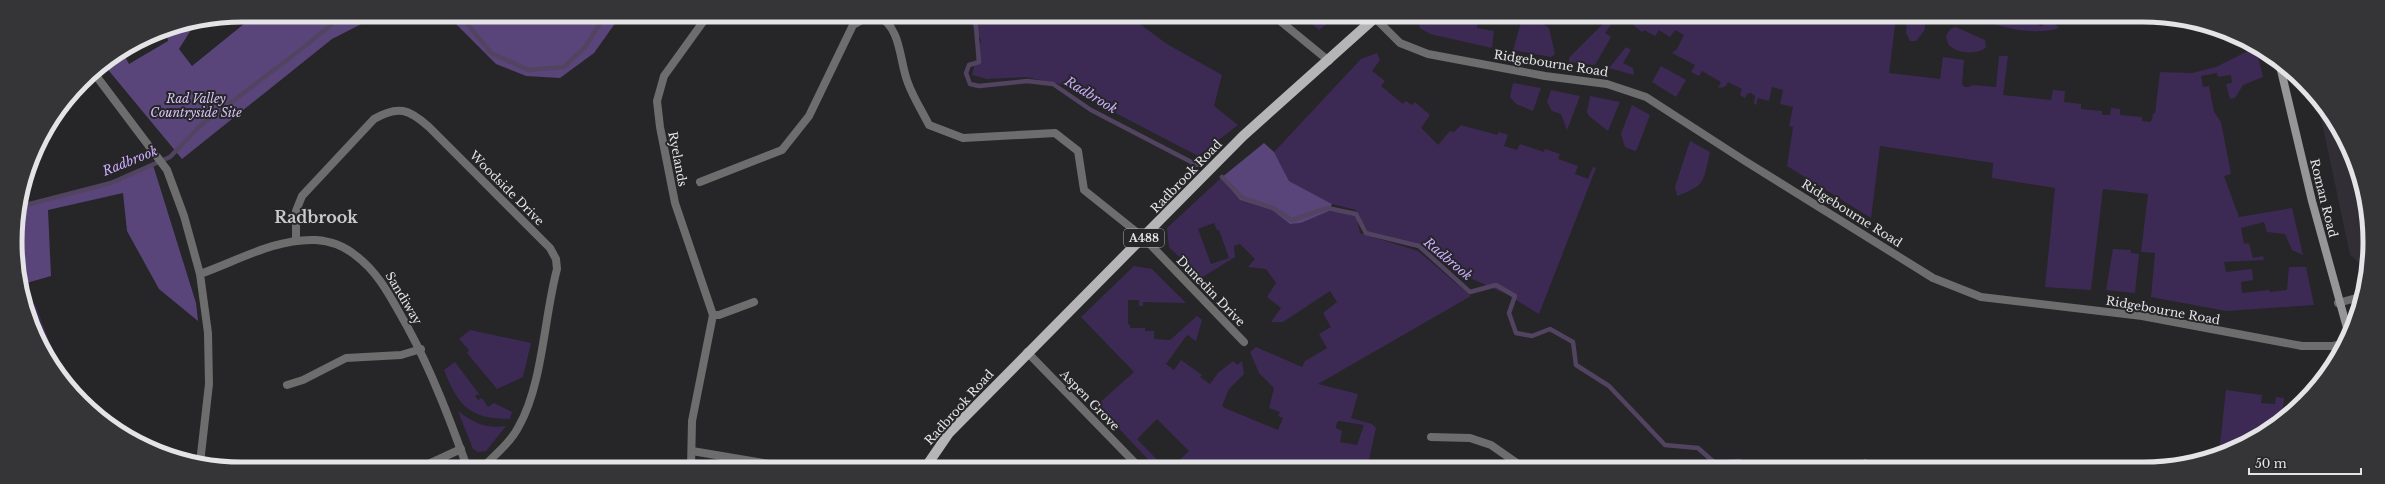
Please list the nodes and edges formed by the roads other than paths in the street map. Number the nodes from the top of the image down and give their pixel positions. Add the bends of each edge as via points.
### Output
1 (704, 22) edge
2 (858, 22) edge
3 (887, 22) edge
4 (1281, 22) edge
5 (1371, 22) edge
6 (1381, 22) edge
7 (1329, 61) junction
8 (2281, 71) edge
9 (97, 77) edge
10 (700, 182) dead end
11 (1144, 238) junction
12 (296, 241) junction
13 (200, 274) junction
14 (2356, 298) edge
15 (754, 302) dead end
16 (2338, 303) junction
17 (713, 315) junction
18 (2346, 326) edge
19 (1244, 342) dead end
20 (2337, 345) edge
21 (421, 349) junction
22 (1027, 352) junction
23 (286, 385) dead end
24 (1431, 437) dead end
25 (461, 449) junction
26 (692, 451) junction
27 (201, 458) edge
28 (433, 462) edge
29 (465, 462) edge
30 (488, 462) edge
31 (691, 462) edge
32 (757, 462) edge
33 (929, 462) edge
34 (1131, 462) edge
35 (1515, 462) edge

1 - 17 street, Ryelands via 664,76 657,101 675,203
2 - 10 street via 853,25 809,116 782,150
3 - 11 street, Dunedin Drive via 895,33 908,83 929,125 963,138 1055,133 1078,151 1084,190
4 - 7 street
5 - 7 main road, Radbrook Road / A488
6 - 20 street, Ridgebourne Road via 1400,43 1428,54 1545,76 1607,84 1646,97 1933,278 1981,297 2142,316 2302,346
7 - 11 main road, Radbrook Road / A488 via 1243,136
8 - 16 main road, Roman Road
9 - 13 street via 167,170 184,216
11 - 19 street, Dunedin Drive
11 - 22 main road, Radbrook Road / A488
12 - 13 street, Sandiway via 241,257
12 - 21 street, Sandiway via 328,242 344,247 356,255 379,279
12 - 30 street, Woodside Drive via 296,211 302,196 374,119 387,111 402,110 416,115 429,127 550,248 556,259 556,269 530,400 519,427
13 - 27 street via 208,333 209,384
14 - 16 street
15 - 17 street
16 - 18 main road, Roman Road
17 - 26 street, Ryelands via 692,421
21 - 23 street via 401,355 346,358 302,380
21 - 25 street, Sandiway
22 - 33 main road, Radbrook Road / A488 via 949,433
22 - 34 street, Aspen Grove
24 - 35 street via 1470,438 1491,445
25 - 28 street
25 - 29 street, Sandiway
26 - 31 street, Ryelands
26 - 32 street

